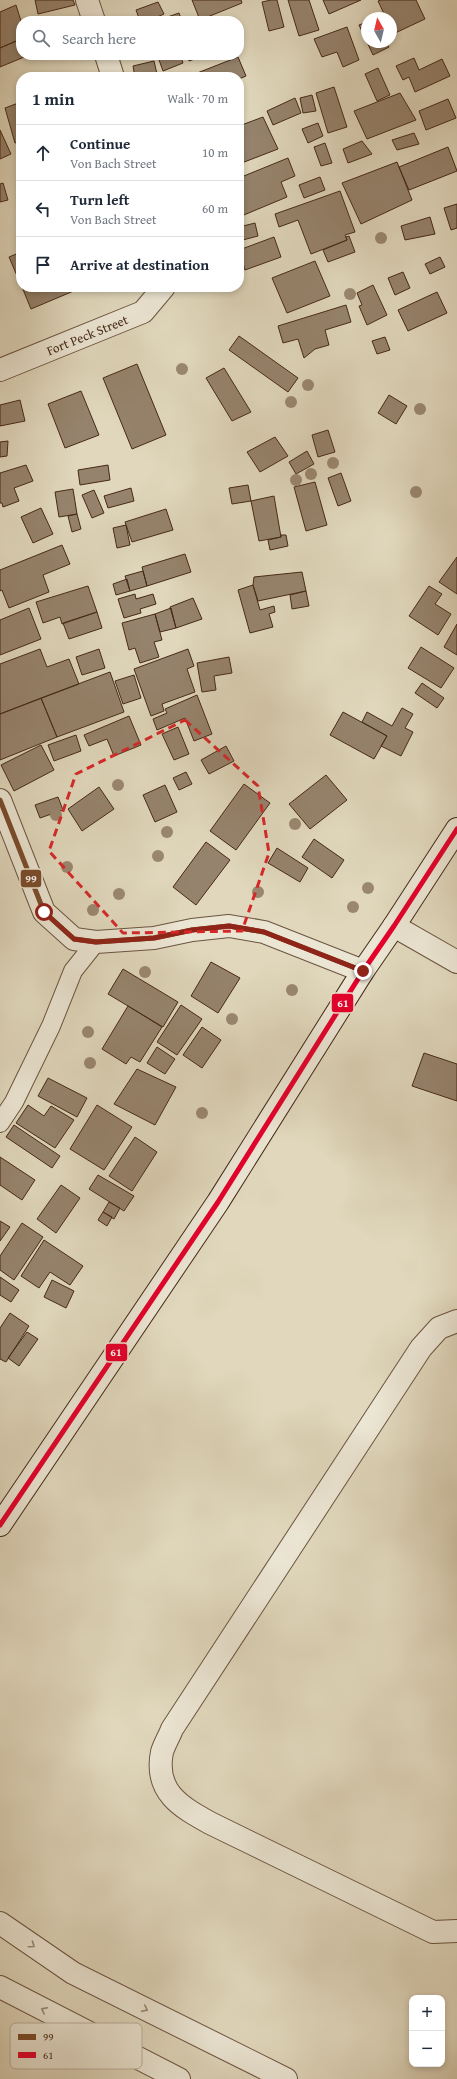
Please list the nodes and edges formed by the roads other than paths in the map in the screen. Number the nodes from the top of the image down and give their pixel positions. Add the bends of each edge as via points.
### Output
1 (87, 0) edge
2 (92, 16) edge
3 (108, 60) edge
4 (111, 72) edge
5 (160, 292) edge
6 (0, 370) edge
7 (0, 800) edge
8 (457, 829) edge
9 (394, 926) junction
10 (96, 942) junction
11 (457, 962) edge
12 (363, 971) junction
13 (0, 1123) edge
14 (457, 1321) edge
15 (0, 1526) edge
16 (0, 1923) edge
17 (457, 1932) edge
18 (0, 1988) edge
19 (69, 2023) edge
20 (142, 2060) edge
21 (179, 2079) edge
22 (286, 2079) edge

1 - 2 street
3 - 4 street
5 - 6 street, Fort Peck Street via 143,312
7 - 10 street via 44,912 74,939
8 - 9 street
9 - 11 street
9 - 12 street
10 - 12 street via 154,938 229,926 264,932
10 - 13 lane via 73,971 51,1026 14,1102
12 - 15 street via 218,1202
14 - 17 street via 439,1328 421,1348 172,1729 162,1752 161,1773 170,1796 184,1809 210,1823 433,1932
16 -> 22 street via 73,1973
19 -> 18 street
21 -> 20 street

